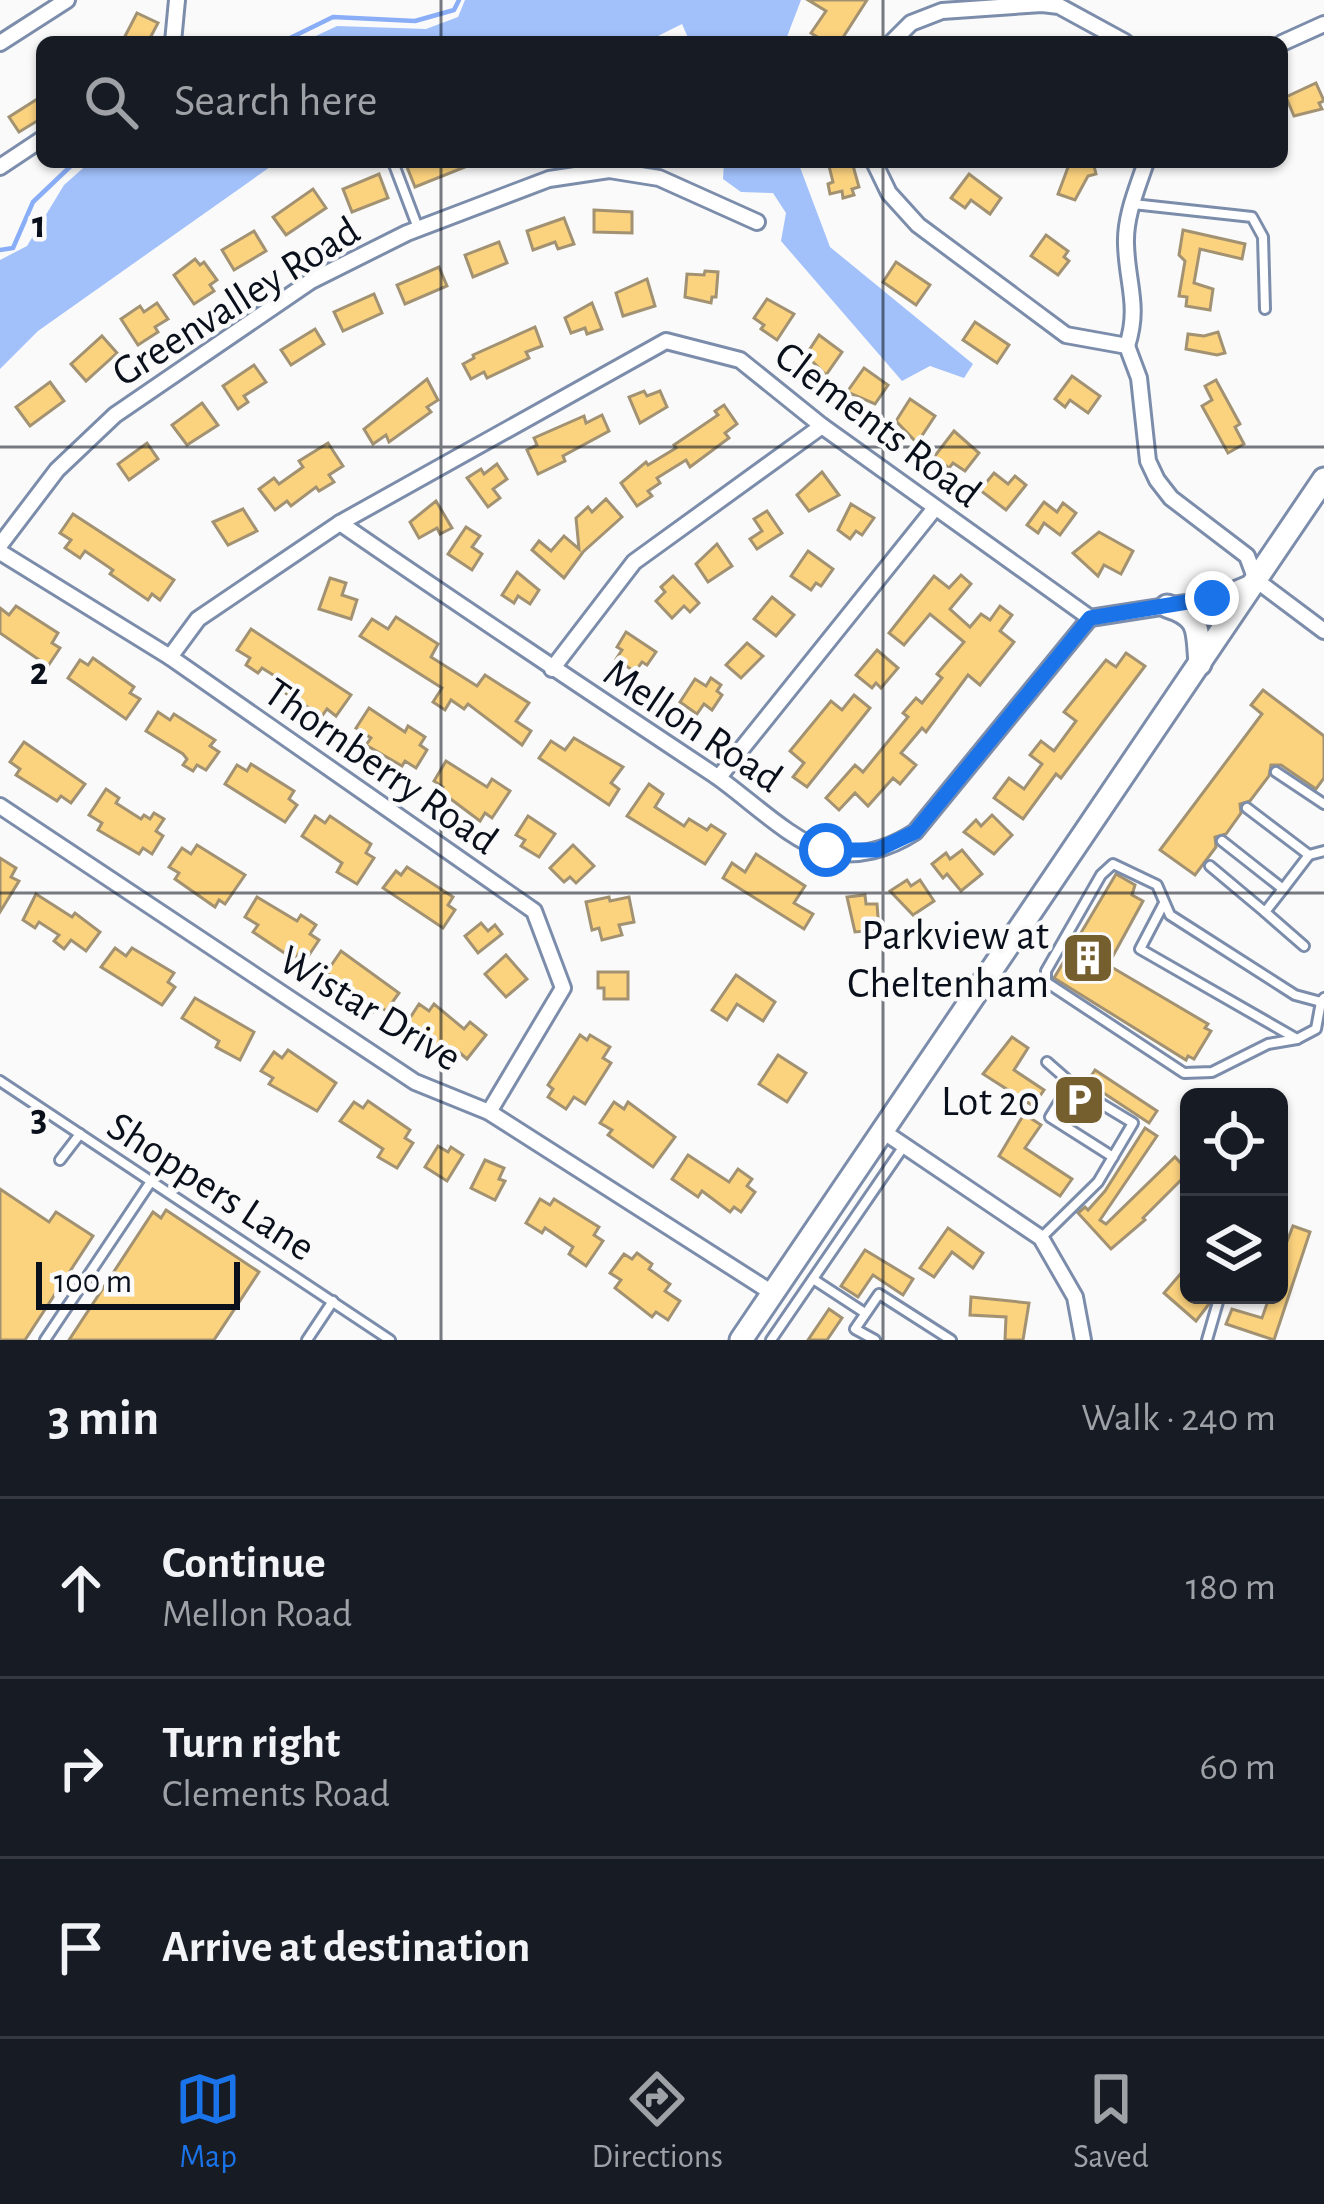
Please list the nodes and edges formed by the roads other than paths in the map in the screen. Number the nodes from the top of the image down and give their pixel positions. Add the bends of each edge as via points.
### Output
1 (67, 0) edge
2 (177, 0) edge
3 (1324, 24) edge
4 (173, 36) edge
5 (898, 36) edge
6 (1114, 36) edge
7 (1288, 40) edge
8 (0, 43) edge
9 (36, 143) edge
10 (0, 167) edge
11 (395, 168) edge
12 (880, 168) edge
13 (1144, 168) edge
14 (1132, 204) junction
15 (757, 222) dead end
16 (418, 229) junction
17 (1265, 309) dead end
18 (1127, 346) junction
19 (822, 426) junction
20 (1324, 478) edge
21 (935, 508) junction
22 (340, 523) junction
23 (0, 549) edge
24 (1256, 580) junction
25 (1167, 606) junction
26 (1090, 618) junction
27 (1324, 631) edge
28 (170, 657) junction
29 (1200, 664) junction
30 (552, 669) junction
31 (1276, 772) dead end
32 (719, 778) junction
33 (1324, 804) edge
34 (0, 806) edge
35 (1247, 808) dead end
36 (1222, 842) dead end
37 (1324, 850) edge
38 (1309, 855) junction
39 (1210, 866) dead end
40 (1283, 889) junction
41 (1164, 904) junction
42 (1264, 912) junction
43 (1304, 946) dead end
44 (1323, 1000) edge
45 (1297, 1040) junction
46 (1047, 1062) dead end
47 (0, 1081) edge
48 (1071, 1083) junction
49 (489, 1112) junction
50 (884, 1132) junction
51 (80, 1134) junction
52 (904, 1146) junction
53 (1113, 1157) junction
54 (60, 1160) dead end
55 (152, 1180) junction
56 (1041, 1238) junction
57 (813, 1279) junction
58 (774, 1294) junction
59 (332, 1301) junction
60 (1217, 1304) edge
61 (865, 1313) junction
62 (855, 1329) junction
63 (45, 1340) edge
64 (308, 1340) edge
65 (390, 1340) edge
66 (741, 1340) edge
67 (771, 1340) edge
68 (848, 1340) edge
69 (874, 1340) edge
70 (952, 1340) edge
71 (1082, 1340) edge
72 (1207, 1340) edge

1 - 8 street
2 - 4 street
3 - 7 street
5 - 6 street via 942,10 1042,4
9 - 10 street
11 - 16 lane
12 - 18 street via 918,225 1066,335
13 - 14 street
14 - 17 lane via 1252,218 1263,237
14 - 18 street via 1126,250 1136,311
15 - 16 street, Greenvalley Road via 659,178 609,170 549,179
16 - 23 street, Greenvalley Road via 311,281 146,391 57,470
18 - 24 street via 1157,480 1247,556
19 - 21 street, Clements Road
19 - 22 street, Clements Road via 740,360 666,341
19 - 30 street via 634,562
20 - 24 main road
21 - 26 street, Clements Road
21 - 32 street
22 - 28 street, Clements Road via 198,619
22 - 30 street, Mellon Road
23 - 28 street, Thornberry Road
24 - 25 street
24 - 27 street
24 - 29 main road
25 - 26 street
25 - 29 main road via 1196,624
26 - 32 street, Mellon Road via 935,811 889,847 826,850
28 - 49 street, Thornberry Road via 534,911 563,988
29 - 50 main road
30 - 32 street, Mellon Road
31 - 33 lane
34 - 49 street, Wistar Drive via 415,1082
35 - 38 lane
36 - 40 lane
37 - 38 lane
38 - 40 lane
39 - 42 lane
40 - 42 lane
41 - 44 lane via 1295,995
41 - 45 lane via 1139,949
41 - 45 lane via 1157,885 1113,864 1046,982 1184,1073 1212,1072 1268,1044
42 - 43 lane
44 - 45 lane via 1316,1029
46 - 48 lane
47 - 51 lane, Shoppers Lane
48 - 53 lane via 1133,1123
48 - 53 lane via 1050,1117
49 - 58 street, Wistar Drive
50 - 52 street
50 - 58 main road
51 - 54 lane
51 - 55 lane, Shoppers Lane
52 - 56 street
52 - 57 lane
53 - 56 lane
55 - 59 lane, Shoppers Lane
55 - 63 lane
56 - 71 street via 1075,1297
57 - 61 lane
57 - 67 lane
58 - 66 main road
59 - 64 lane
59 - 65 lane, Shoppers Lane
60 - 72 lane
61 - 62 lane
61 - 70 lane via 879,1294
62 - 68 lane
62 - 69 lane

